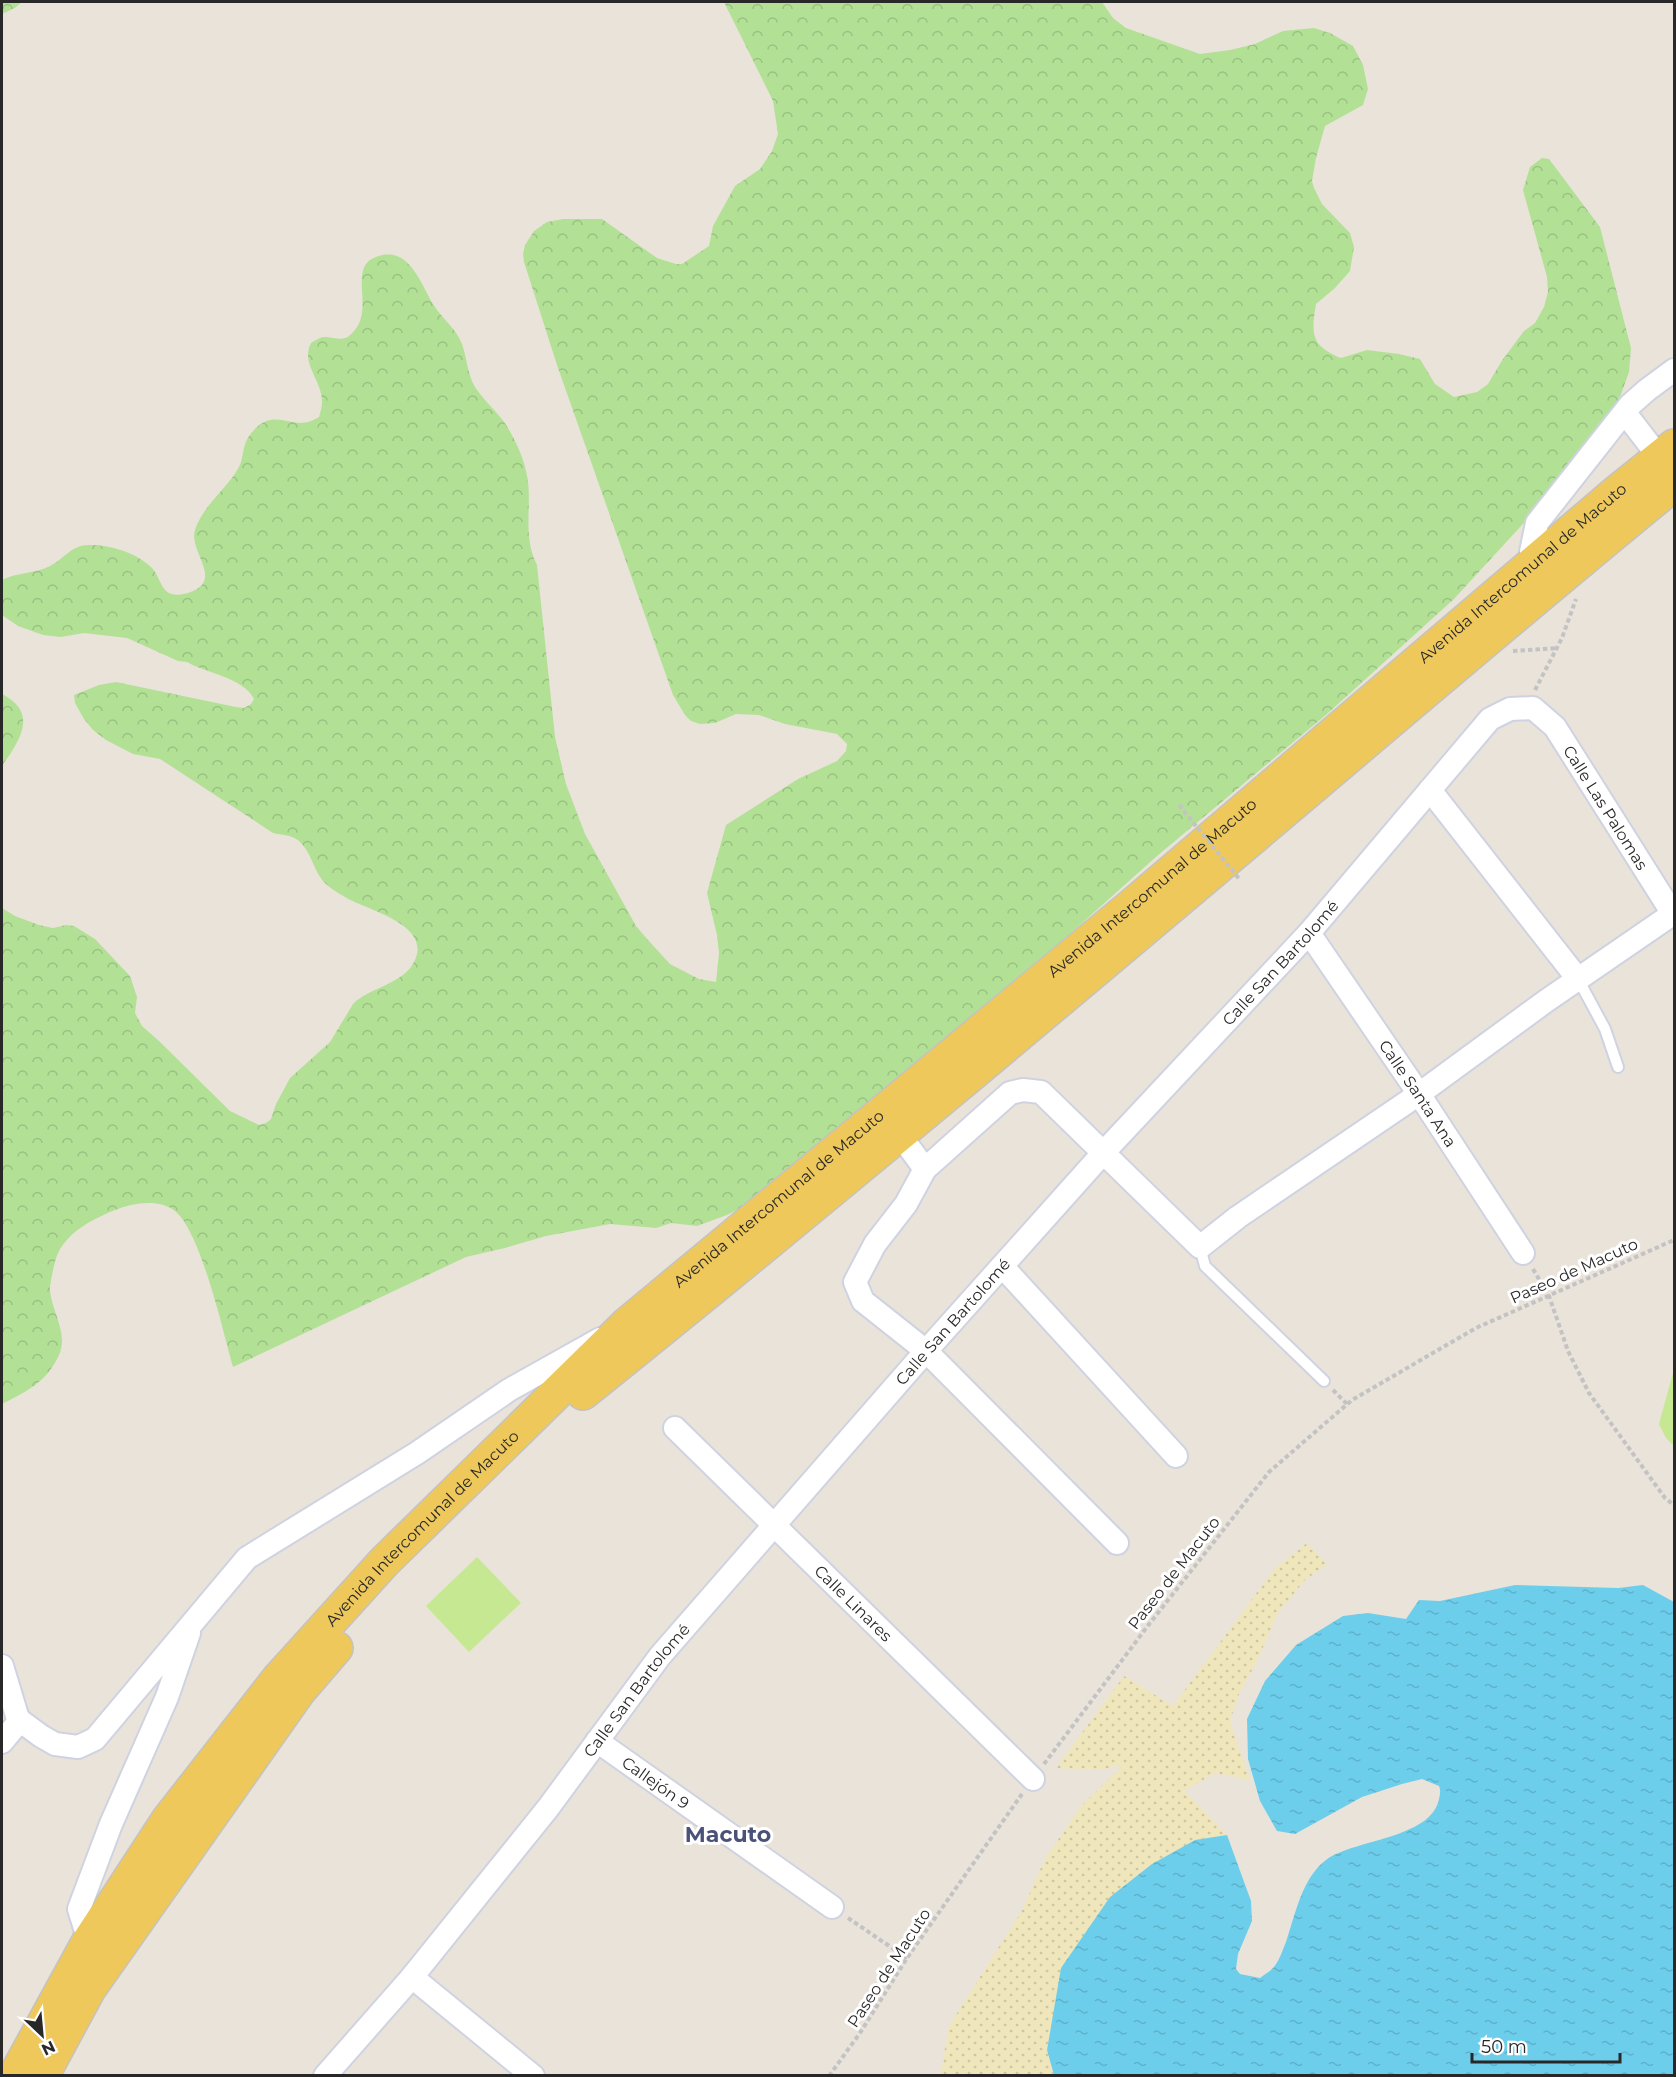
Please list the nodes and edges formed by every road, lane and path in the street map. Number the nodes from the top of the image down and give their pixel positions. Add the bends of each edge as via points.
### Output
1 (1674, 370) edge
2 (1625, 413) junction
3 (1669, 463) edge
4 (1533, 564) junction
5 (1578, 592) dead end
6 (1529, 708) junction
7 (1430, 790) junction
8 (1179, 805) dead end
9 (1240, 880) dead end
10 (1674, 913) edge
11 (1309, 933) junction
12 (1578, 979) junction
13 (1618, 1067) dead end
14 (1419, 1094) junction
15 (900, 1135) junction
16 (1104, 1152) junction
17 (925, 1169) junction
18 (1674, 1240) edge
19 (1200, 1247) junction
20 (1523, 1253) joint
21 (1002, 1266) junction
22 (1549, 1296) junction
23 (627, 1324) junction
24 (926, 1351) junction
25 (1324, 1381) dead end
26 (675, 1428) dead end
27 (1176, 1456) dead end
28 (1674, 1506) edge
29 (774, 1525) junction
30 (1117, 1543) dead end
31 (193, 1621) junction
32 (2, 1666) edge
33 (18, 1719) junction
34 (597, 1741) junction
35 (2, 1742) edge
36 (1033, 1779) junction
37 (832, 1907) joint
38 (89, 1941) junction
39 (907, 1958) junction
40 (412, 1977) junction
41 (15, 2076) edge
42 (42, 2076) edge
43 (326, 2076) edge
44 (533, 2076) edge
45 (829, 2076) edge

1 - 2 street
2 - 3 street
2 - 4 street via 1537,523
3 - 4 main road, Avenida Intercomunal de Macuto
3 - 15 main road, Avenida Intercomunal de Macuto via 1468,656
4 - 23 main road, Avenida Intercomunal de Macuto via 1130,907
5 - 6 path via 1562,638
6 - 7 street, Calle San Bartolomé via 1510,709 1490,719
6 - 10 street, Calle Las Palomas via 1555,727
7 - 11 street, Calle San Bartolomé
7 - 12 street
8 - 9 path, bridge
10 - 12 street
11 - 14 street, Calle Santa Ana
11 - 16 street, Calle San Bartolomé
12 - 13 lane via 1605,1029
12 - 14 street
14 - 19 street
14 - 20 street, Calle Santa Ana
15 - 17 street
15 - 42 main road, Avenida Intercomunal de Macuto via 578,1397 397,1577 299,1691 89,1989
16 - 17 street via 1041,1092 1023,1090 1010,1093
16 - 19 street
16 - 21 street, Calle San Bartolomé
17 - 24 street via 855,1282 863,1301
18 - 22 path, Paseo de Macuto
19 - 25 lane via 1205,1266
20 - 22 path
21 - 24 street, Calle San Bartolomé
21 - 27 street
22 - 28 path via 1588,1393
22 - 36 path, Paseo de Macuto via 1476,1328 1352,1400 1269,1472
23 - 31 street via 508,1390 417,1453 248,1558
23 - 38 main road, Avenida Intercomunal de Macuto via 384,1562 279,1678 168,1820
24 - 29 street, Calle San Bartolomé
24 - 30 street
26 - 29 street, Calle Linares
29 - 34 street, Calle San Bartolomé via 660,1656
29 - 36 street, Calle Linares
31 - 33 street via 95,1738 78,1748 55,1744
31 - 38 street via 167,1697 111,1824 79,1909
32 - 33 street
33 - 35 street
34 - 37 street, Callejón 9
34 - 40 street, Calle San Bartolomé
36 - 39 path, Paseo de Macuto
37 - 39 path
38 - 41 main road, Avenida Intercomunal de Macuto
39 - 45 path, Paseo de Macuto
40 - 43 street, Calle San Bartolomé
40 - 44 street

